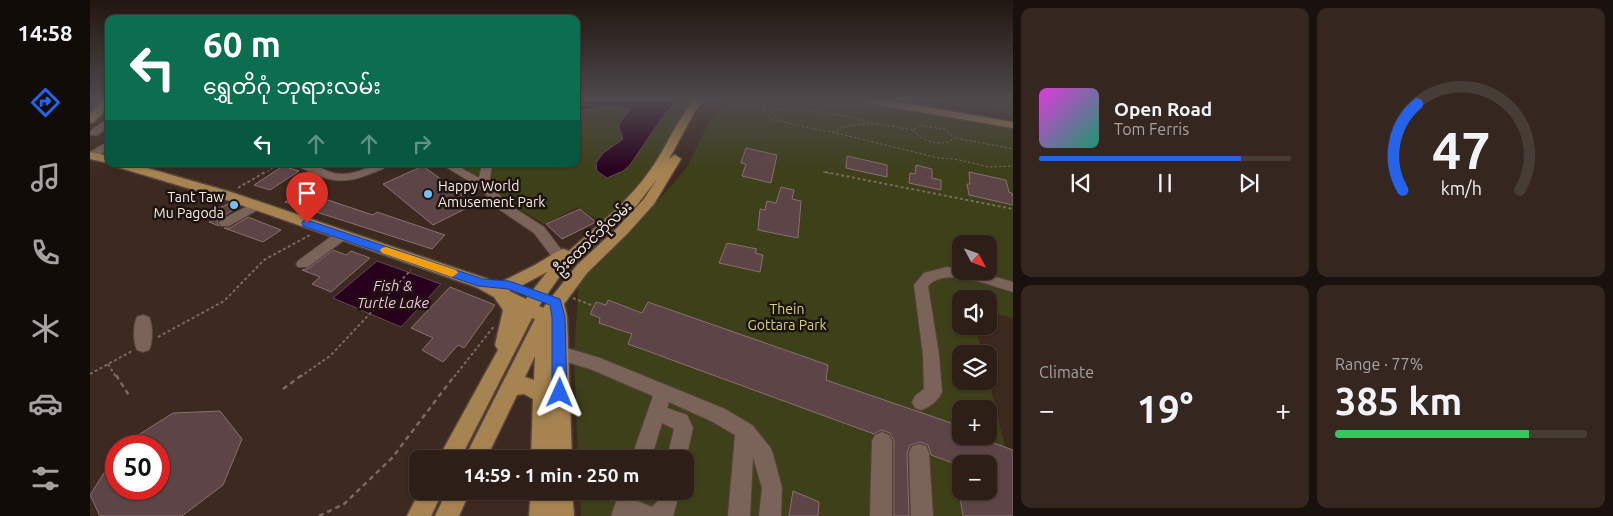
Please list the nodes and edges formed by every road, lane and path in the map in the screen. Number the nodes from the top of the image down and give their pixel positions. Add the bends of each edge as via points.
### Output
1 (105, 124) edge
2 (683, 124) edge
3 (694, 124) edge
4 (794, 124) edge
5 (879, 124) joint
6 (913, 130) junction
7 (830, 132) junction
8 (94, 133) dead end
9 (955, 138) junction
10 (105, 146) edge
11 (1013, 149) edge
12 (91, 155) edge
13 (105, 159) edge
14 (1013, 166) edge
15 (130, 167) edge
16 (274, 167) edge
17 (308, 167) edge
18 (377, 167) edge
19 (451, 167) edge
20 (487, 167) edge
21 (822, 172) dead end
22 (484, 185) junction
23 (241, 186) dead end
24 (257, 206) junction
25 (1013, 209) edge
26 (225, 223) dead end
27 (324, 229) junction
28 (342, 235) junction
29 (562, 259) junction
30 (303, 264) dead end
31 (411, 270) dead end
32 (1013, 287) edge
33 (505, 290) junction
34 (548, 304) junction
35 (594, 306) dead end
36 (143, 321) dead end
37 (510, 321) junction
38 (143, 345) junction
39 (560, 353) junction
40 (108, 364) junction
41 (496, 371) junction
42 (90, 374) edge
43 (509, 388) junction
44 (283, 389) dead end
45 (663, 392) junction
46 (542, 395) junction
47 (130, 397) dead end
48 (921, 402) dead end
49 (658, 413) junction
50 (745, 431) junction
51 (882, 441) dead end
52 (454, 450) edge
53 (479, 450) edge
54 (542, 450) edge
55 (561, 450) edge
56 (644, 450) edge
57 (680, 450) edge
58 (919, 453) dead end
59 (427, 500) edge
60 (455, 500) edge
61 (542, 500) edge
62 (562, 500) edge
63 (668, 500) edge
64 (626, 505) edge
65 (319, 516) edge
66 (419, 516) edge
67 (447, 516) edge
68 (541, 516) edge
69 (562, 516) edge
70 (647, 516) edge
71 (658, 516) edge
72 (739, 516) edge
73 (770, 516) edge
74 (881, 516) edge
75 (922, 516) edge

1 - 8 street
2 - 29 main road, ဦးထောင်ဘိုလမ်း via 657,170 632,202
3 - 34 main road, ဦးထောင်ဘိုလမ်း via 649,200
4 - 7 path
5 - 6 path
5 - 7 path via 843,127
6 - 9 path via 924,139 938,143 951,142
6 - 9 path via 916,126 933,126 946,130
7 - 14 path via 939,158 989,167
9 - 11 path
10 - 12 street
12 - 13 main road
15 - 24 main road
16 - 23 path
17 - 18 street via 329,177 348,179
19 - 22 street
20 - 22 street
21 - 25 path
22 - 29 street via 504,208 539,230
24 - 26 street
24 - 27 main road
27 - 28 main road
27 - 38 path via 264,260 224,301
28 - 30 street
28 - 33 main road
29 - 33 main road
29 - 34 main road, ဦးထောင်ဘိုလမ်း
31 - 44 path via 330,356
32 - 48 street via 943,272 930,276 921,285 933,392
33 - 34 main road
33 - 37 main road
34 - 35 path
34 - 39 main road via 558,317
34 - 41 main road, ဦးထောင်ဘိုလမ်း
34 - 43 main road, ဦးထောင်ဘိုလမ်း
34 - 46 main road
36 - 38 street
37 - 41 main road
37 - 65 path via 491,328 392,458 344,504
38 - 40 path
39 - 45 street via 594,363
39 - 55 main road
40 - 42 path
40 - 47 path
41 - 52 main road, ဦးထောင်ဘိုလမ်း
43 - 46 main road via 526,385
43 - 53 main road, ဦးထောင်ဘိုလမ်း
45 - 49 street
45 - 50 street
46 - 54 main road
49 - 56 street
49 - 57 street via 680,421 684,428
50 - 72 lane
50 - 73 street via 763,454 772,488
51 - 74 street
58 - 75 lane
59 - 66 main road
60 - 67 main road
61 - 68 main road
62 - 69 main road
63 - 71 street via 666,508
64 - 70 street

